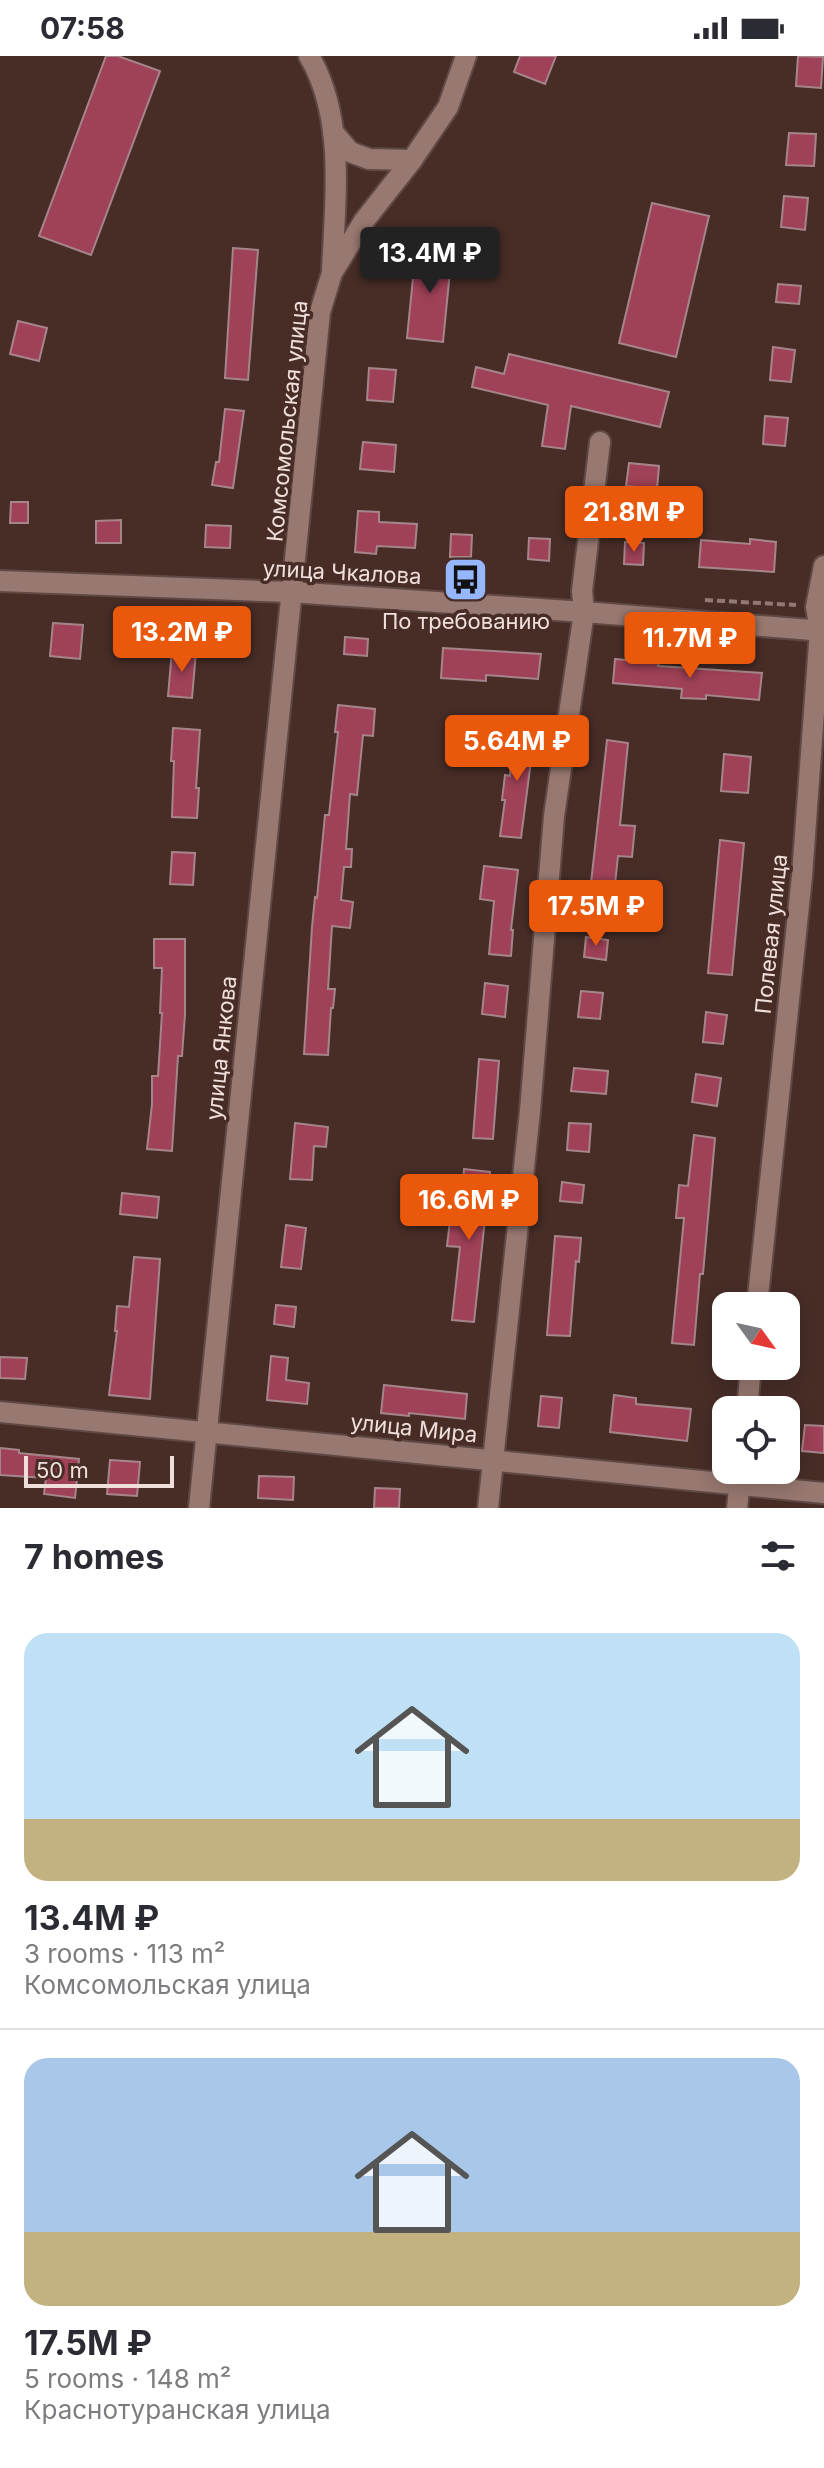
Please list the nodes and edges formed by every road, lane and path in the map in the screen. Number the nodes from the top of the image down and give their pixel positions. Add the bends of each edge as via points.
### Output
1 (309, 56) edge
2 (466, 56) edge
3 (333, 132) junction
4 (412, 160) junction
5 (332, 273) junction
6 (600, 442) dead end
7 (824, 566) edge
8 (0, 581) edge
9 (290, 592) junction
10 (584, 612) junction
11 (822, 631) edge
12 (758, 1292) edge
13 (0, 1412) edge
14 (207, 1431) junction
15 (493, 1459) junction
16 (712, 1475) edge
17 (739, 1484) edge
18 (777, 1484) edge
19 (824, 1493) edge
20 (199, 1508) edge
21 (488, 1508) edge
22 (737, 1508) edge

1 - 3 street via 319,74
2 - 4 street, Комсомольская улица via 448,107
3 - 4 street via 350,152 369,159
3 - 5 street
4 - 5 street, Комсомольская улица
5 - 9 street, Комсомольская улица via 320,312
6 - 10 street
7 - 11 street, Полевая улица via 816,607
8 - 9 street, улица Чкалова
9 - 10 street, улица Чкалова
9 - 14 street, улица Янкова
10 - 11 street, улица Чкалова
10 - 15 street via 554,816
11 - 12 street, Полевая улица
13 - 14 street, улица Мира
14 - 15 street, улица Мира
14 - 20 street, улица Янкова
15 - 16 street, улица Мира
15 - 21 street
17 - 22 street
18 - 19 street, улица Мира

